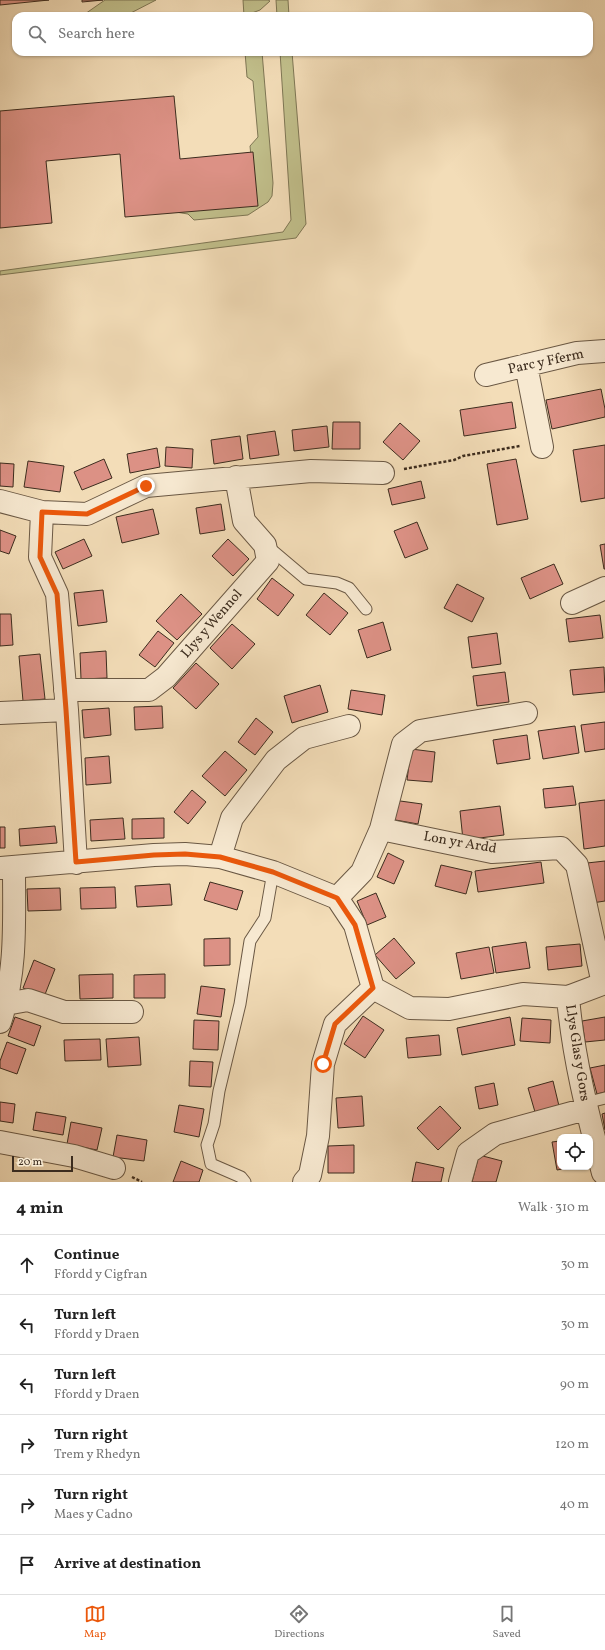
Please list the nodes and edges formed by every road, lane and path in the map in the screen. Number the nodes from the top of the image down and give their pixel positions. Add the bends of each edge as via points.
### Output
1 (605, 351) edge
2 (526, 366) junction
3 (486, 375) dead end
4 (532, 446) joint
5 (383, 472) joint
6 (236, 477) junction
7 (0, 501) edge
8 (42, 512) junction
9 (265, 545) junction
10 (605, 588) edge
11 (572, 602) dead end
12 (366, 609) dead end
13 (66, 700) junction
14 (0, 713) edge
15 (526, 713) dead end
16 (349, 726) dead end
17 (381, 829) junction
18 (220, 857) junction
19 (76, 862) junction
20 (7, 868) edge
21 (273, 872) junction
22 (337, 898) junction
23 (604, 984) edge
24 (373, 988) junction
25 (568, 997) junction
26 (2, 1010) edge
27 (132, 1012) dead end
28 (592, 1103) edge
29 (0, 1142) edge
30 (114, 1168) dead end
31 (603, 1174) dead end
32 (245, 1182) edge
33 (304, 1182) edge
34 (460, 1182) edge

1 - 2 street, Parc y Fferm via 577,354
2 - 3 street, Parc y Fferm
2 - 4 street
4 - 5 path via 463,456 454,460
5 - 6 street via 311,471
6 - 8 street via 146,486 87,514
6 - 9 street via 244,521
7 - 8 street
8 - 13 street via 40,557 57,594
9 - 12 lane via 306,579 337,583 349,588
9 - 13 street, Llys y Wennol via 268,562 166,677 149,690
10 - 11 street
13 - 14 street
13 - 19 street
15 - 17 street via 420,732 403,744
16 - 18 street via 304,738 276,760 232,818
17 - 22 street via 362,872
17 - 23 street, Lon yr Ardd via 492,852 561,848 577,865
18 - 19 street via 154,855
18 - 21 street
19 - 20 street
20 - 26 street via 14,957
21 - 22 street
21 - 32 lane via 265,918 250,941 240,1004 219,1091 214,1124 207,1145 211,1164 241,1176
22 - 24 street via 355,925
23 - 25 street
24 - 25 street via 410,1008 449,1009 523,994
24 - 33 street via 335,1024 323,1064 318,1136 310,1175
25 - 28 street, Llys Glas y Gors via 570,1030
26 - 27 street via 28,1000 64,1012
28 - 31 street, Llys Glas y Gors
28 - 34 street, Llys Glas y Gors via 495,1134 468,1153
29 - 30 street via 74,1156

